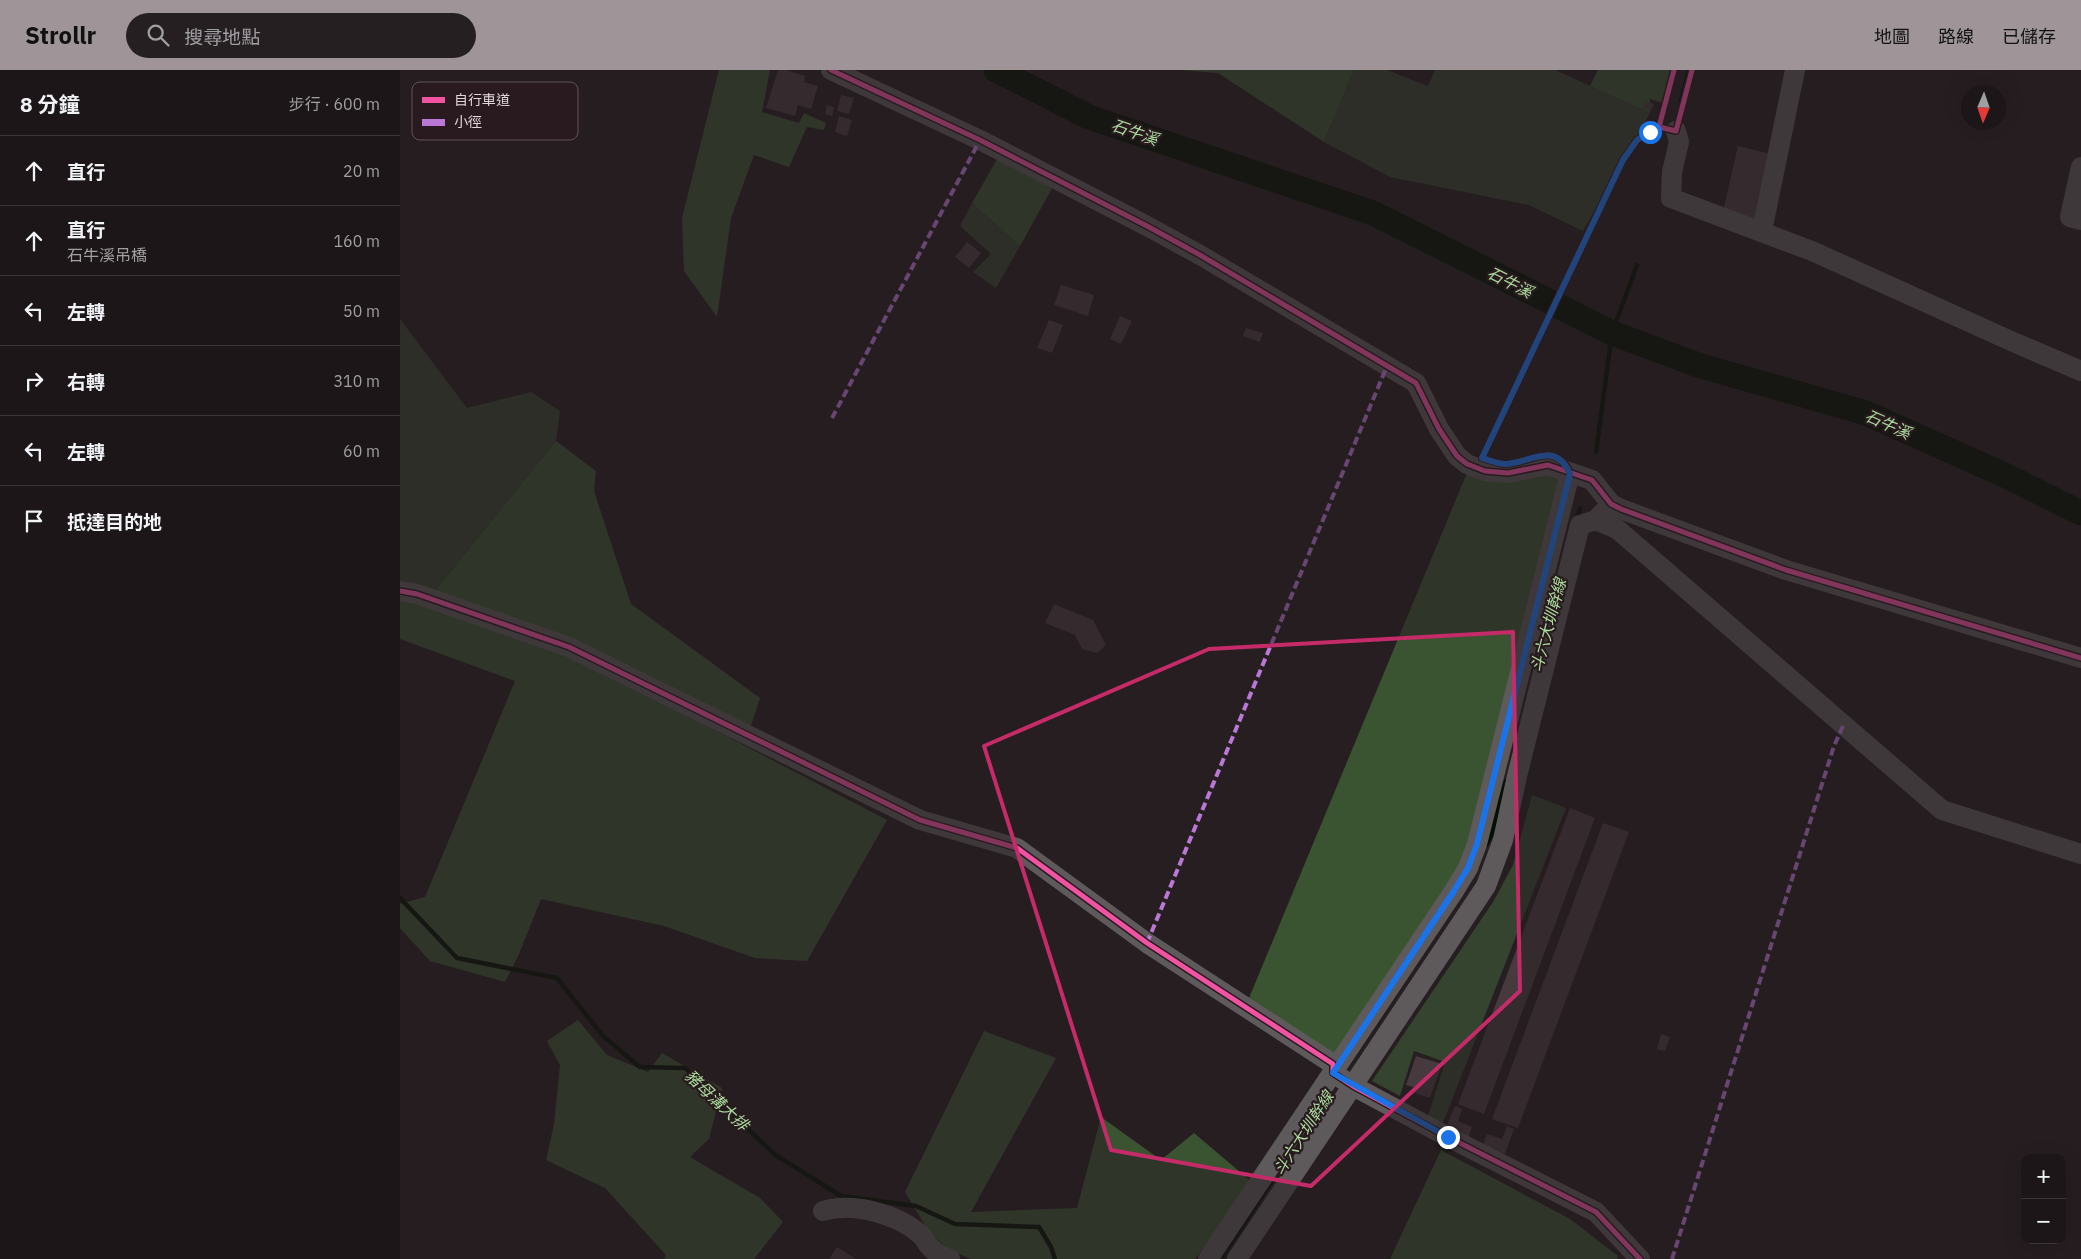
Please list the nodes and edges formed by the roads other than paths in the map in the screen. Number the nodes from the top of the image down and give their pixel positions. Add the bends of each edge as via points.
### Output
1 (832, 70) edge
2 (1795, 70) edge
3 (1676, 131) dead end
4 (2081, 167) edge
5 (2081, 220) edge
6 (1762, 231) junction
7 (2081, 371) edge
8 (1570, 474) junction
9 (1608, 500) junction
10 (1596, 520) junction
11 (400, 591) edge
12 (2081, 658) edge
13 (2081, 854) edge
14 (1333, 1073) junction
15 (1353, 1086) junction
16 (824, 1211) dead end
17 (950, 1259) edge
18 (1208, 1259) edge
19 (1237, 1259) edge
20 (1640, 1259) edge

1 - 8 street via 980,140 1147,226 1416,383 1439,429 1457,456 1467,464 1485,472 1508,473 1548,465
2 - 6 street
3 - 6 street via 1679,142 1672,172 1671,198
4 - 5 street via 2070,217
6 - 7 street
8 - 9 street via 1592,480
8 - 14 street via 1477,844 1468,868
9 - 10 street
9 - 12 street via 1786,570
10 - 13 street via 1617,529 1942,810
10 - 15 street via 1580,525 1503,840 1486,886
11 - 14 street via 569,647 920,820 1017,848 1147,943 1333,1064
14 - 15 street
14 - 18 street
15 - 19 street
15 - 20 street via 1596,1212
16 - 17 street via 859,1207 904,1222 922,1236 930,1248

